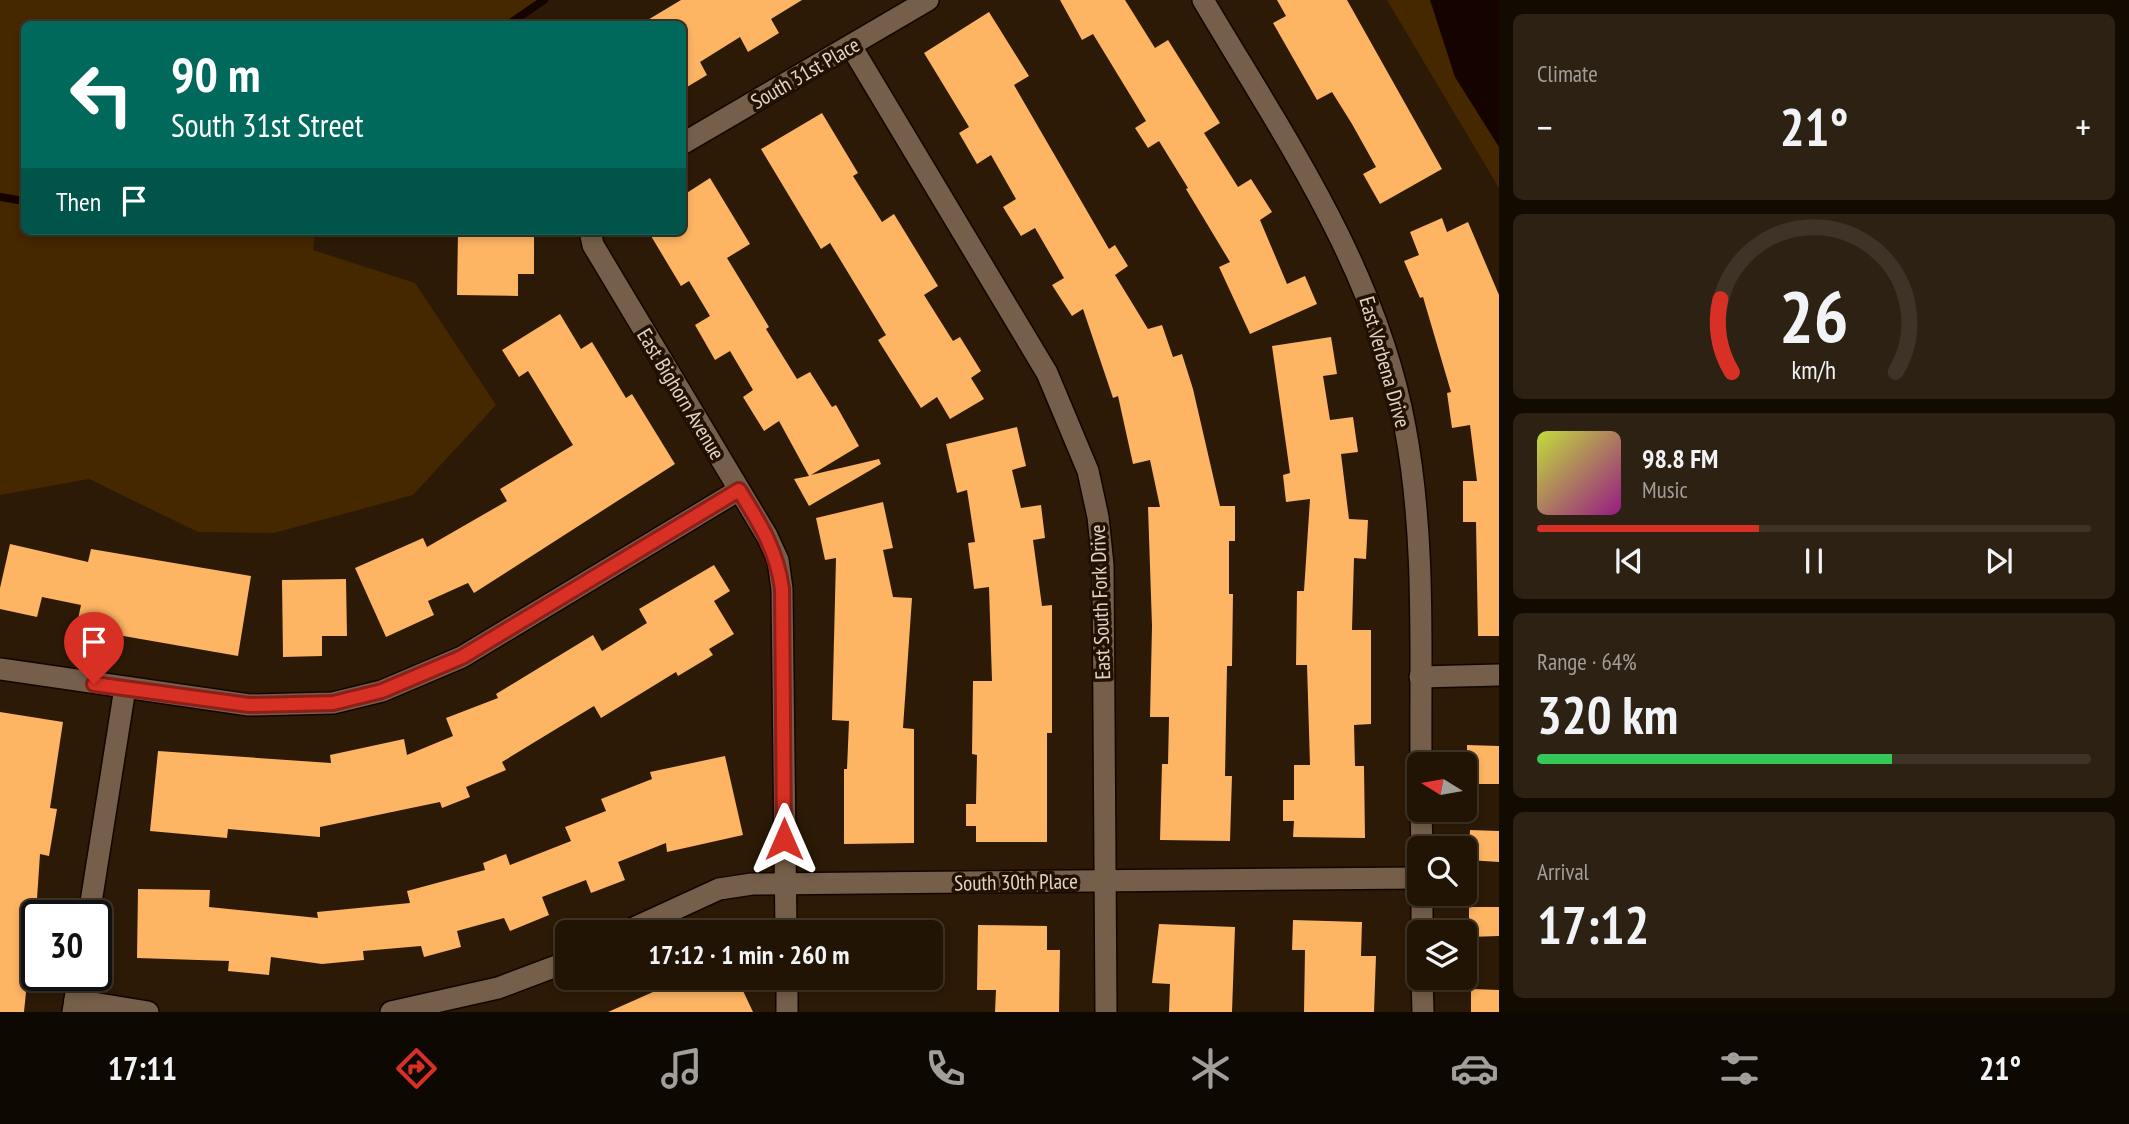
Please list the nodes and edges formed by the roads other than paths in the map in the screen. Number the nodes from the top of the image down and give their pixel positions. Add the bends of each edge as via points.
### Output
1 (928, 0) edge
2 (1203, 0) edge
3 (851, 46) junction
4 (686, 142) edge
5 (591, 235) edge
6 (739, 490) junction
7 (0, 668) edge
8 (1499, 675) edge
9 (1420, 677) junction
10 (125, 688) junction
11 (1421, 752) edge
12 (1407, 878) edge
13 (1104, 881) junction
14 (785, 884) junction
15 (91, 900) edge
16 (651, 920) edge
17 (786, 920) edge
18 (555, 967) edge
19 (787, 990) edge
20 (1422, 990) edge
21 (74, 1006) edge
22 (148, 1012) edge
23 (391, 1012) edge
24 (787, 1012) edge
25 (1106, 1012) edge
26 (1423, 1012) edge

1 - 3 street, South 31st Place
2 - 9 street, East Verbena Drive via 1340,232 1369,300 1405,426 1413,475
3 - 4 street, South 31st Place
3 - 13 street, East South Fork Drive via 1030,342 1088,471 1102,565
5 - 6 street, East Bighorn Avenue
6 - 10 street via 462,657 382,691 333,703 249,705
6 - 14 street, East Bighorn Avenue via 778,561 782,589
7 - 10 street
8 - 9 street
9 - 11 street, East Verbena Drive
10 - 15 street
12 - 13 street, South 30th Place
13 - 14 street, South 30th Place
13 - 25 street, East South Fork Drive
14 - 16 street, South 30th Place via 719,888
14 - 17 street, East Bighorn Avenue
18 - 23 street via 498,988
19 - 24 street
20 - 26 street
21 - 22 street

